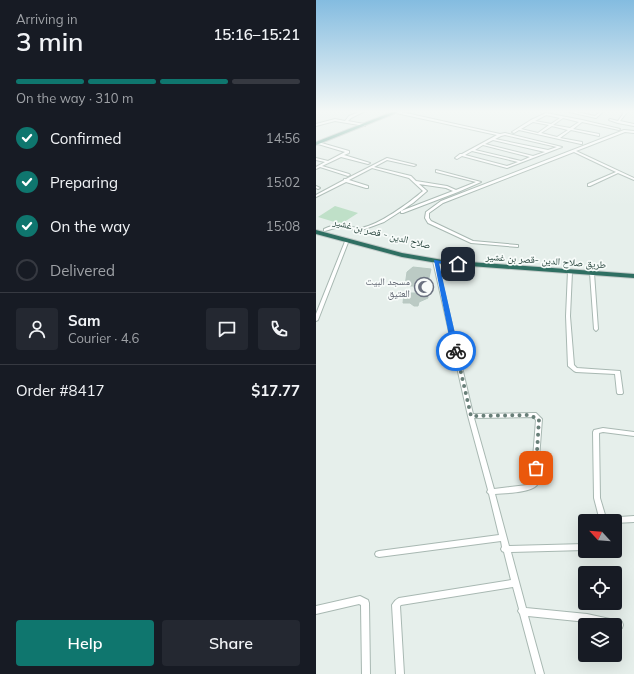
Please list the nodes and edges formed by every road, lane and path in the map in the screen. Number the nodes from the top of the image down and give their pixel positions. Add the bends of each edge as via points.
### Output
1 (485, 142) edge
2 (509, 142) edge
3 (541, 142) edge
4 (596, 142) edge
5 (317, 143) edge
6 (482, 144) junction
7 (472, 150) junction
8 (548, 151) junction
9 (574, 151) junction
10 (461, 155) junction
11 (342, 156) junction
12 (534, 157) junction
13 (316, 158) edge
14 (457, 158) dead end
15 (328, 162) junction
16 (521, 162) junction
17 (368, 163) dead end
18 (414, 165) dead end
19 (318, 167) edge
20 (371, 168) junction
21 (437, 171) dead end
22 (618, 172) junction
23 (348, 175) dead end
24 (634, 179) edge
25 (345, 180) junction
26 (414, 182) junction
27 (589, 185) dead end
28 (367, 187) dead end
29 (457, 191) junction
30 (316, 196) edge
31 (395, 215) junction
32 (316, 227) edge
33 (324, 230) junction
34 (316, 232) edge
35 (347, 240) junction
36 (517, 246) dead end
37 (436, 261) junction
38 (561, 269) junction
39 (634, 271) edge
40 (570, 272) junction
41 (592, 273) junction
42 (634, 276) edge
43 (316, 320) edge
44 (596, 330) dead end
45 (620, 393) dead end
46 (471, 416) junction
47 (634, 434) edge
48 (490, 492) junction
49 (601, 514) edge
50 (634, 519) edge
51 (622, 520) edge
52 (502, 538) junction
53 (578, 547) edge
54 (505, 549) junction
55 (378, 554) dead end
56 (514, 583) junction
57 (316, 610) edge
58 (522, 611) junction
59 (587, 618) edge
60 (366, 674) edge
61 (400, 674) edge
62 (540, 674) edge

1 - 6 street
2 - 8 street
3 - 8 street via 560,147
4 - 9 street
5 - 11 street via 348,152
6 - 7 street
6 - 12 street
7 - 10 street
7 - 16 street
8 - 12 street
9 - 22 street
9 - 36 street via 442,202 427,213 429,222 464,239 480,244
10 - 14 street
10 - 16 street via 507,167
11 - 15 street
11 - 17 street
12 - 16 street
13 - 15 street
15 - 19 street
18 - 20 street via 390,159
19 - 23 street
20 - 25 street
20 - 26 street via 410,177
21 - 29 street via 479,182
22 - 24 street
22 - 27 street
25 - 28 street
25 - 30 street
26 - 29 street
26 - 31 street via 425,191
29 - 31 street
31 - 33 street via 359,229 338,225
32 - 33 highway, صلاح الدين - قصر بن غشير
33 - 38 highway, صلاح الدين - قصر بن غشير via 431,256
34 - 35 highway, طريق صلاح الدين -قصر بن غشير
35 - 37 highway, طريق صلاح الدين -قصر بن غشير
35 - 43 street
37 - 38 highway, طريق صلاح الدين -قصر بن غشير via 473,266
37 - 46 street
38 - 39 highway, صلاح الدين - قصر بن غشير
38 - 40 highway, طريق صلاح الدين -قصر بن غشير
40 - 41 highway, طريق صلاح الدين -قصر بن غشير
40 - 45 street via 568,316 571,366 576,370 618,372
41 - 42 highway, طريق صلاح الدين -قصر بن غشير
41 - 44 street
46 - 48 street
46 - 48 street via 528,415 539,419 534,485 528,488
47 - 49 street via 603,430 596,432 597,498
48 - 52 street
50 - 51 street
52 - 54 street
52 - 55 street
53 - 54 street
54 - 56 street
56 - 58 street
56 - 61 street via 399,602 396,605
57 - 60 street via 360,600 365,603
58 - 59 street
58 - 62 street

